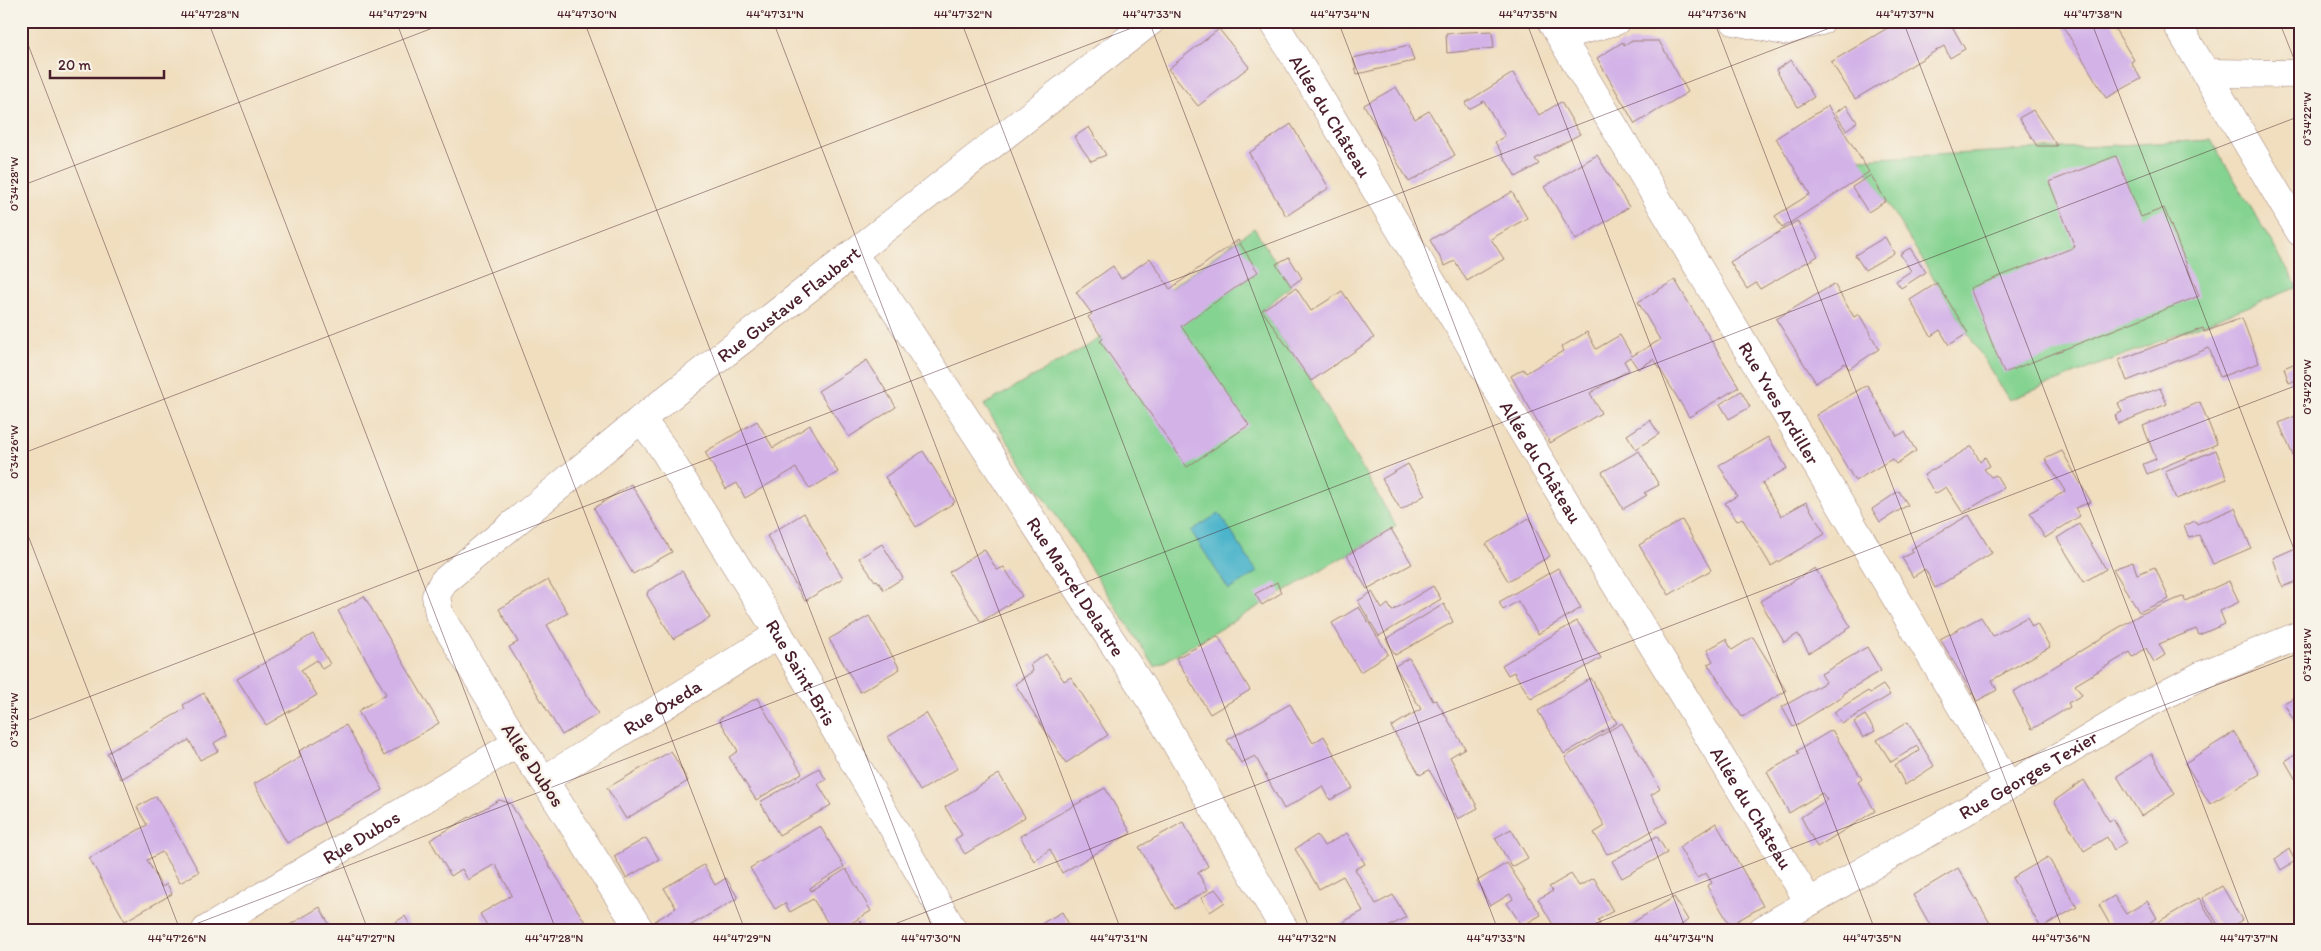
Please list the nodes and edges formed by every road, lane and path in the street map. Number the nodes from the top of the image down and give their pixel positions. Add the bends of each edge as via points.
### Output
1 (1151, 21) edge
2 (1273, 21) edge
3 (1616, 21) edge
4 (1734, 21) edge
5 (1821, 21) edge
6 (2174, 21) edge
7 (1556, 29) edge
8 (2206, 73) junction
9 (2300, 74) edge
10 (2300, 232) edge
11 (852, 254) junction
12 (641, 419) junction
13 (436, 596) joint
14 (778, 634) junction
15 (2300, 635) edge
16 (517, 743) junction
17 (544, 780) junction
18 (2008, 785) junction
19 (1809, 902) junction
20 (206, 930) edge
21 (640, 930) edge
22 (954, 930) edge
23 (1285, 930) edge
24 (1762, 930) edge

1 - 11 street, Rue Gustave Flaubert
2 - 19 street, Allée du Château
3 - 7 street
4 - 5 street via 1784,31
6 - 8 street
7 - 18 street, Rue Yves Ardiller
8 - 9 street
8 - 10 street
11 - 12 street, Rue Gustave Flaubert
11 - 23 street, Rue Marcel Delattre via 889,301 1153,704
12 - 13 street, Rue Gustave Flaubert via 443,582
12 - 14 street, Rue Saint-Bris via 662,447
13 - 16 street, Allée Dubos via 439,614
14 - 17 street, Rue Oxeda
14 - 22 street, Rue Saint-Bris
15 - 18 street, Rue Georges Texier via 2200,676
16 - 17 street, Allée Dubos
16 - 20 street, Rue Dubos
17 - 21 street, Allée Dubos
18 - 19 street, Rue Georges Texier
19 - 24 street, Rue Georges Texier

